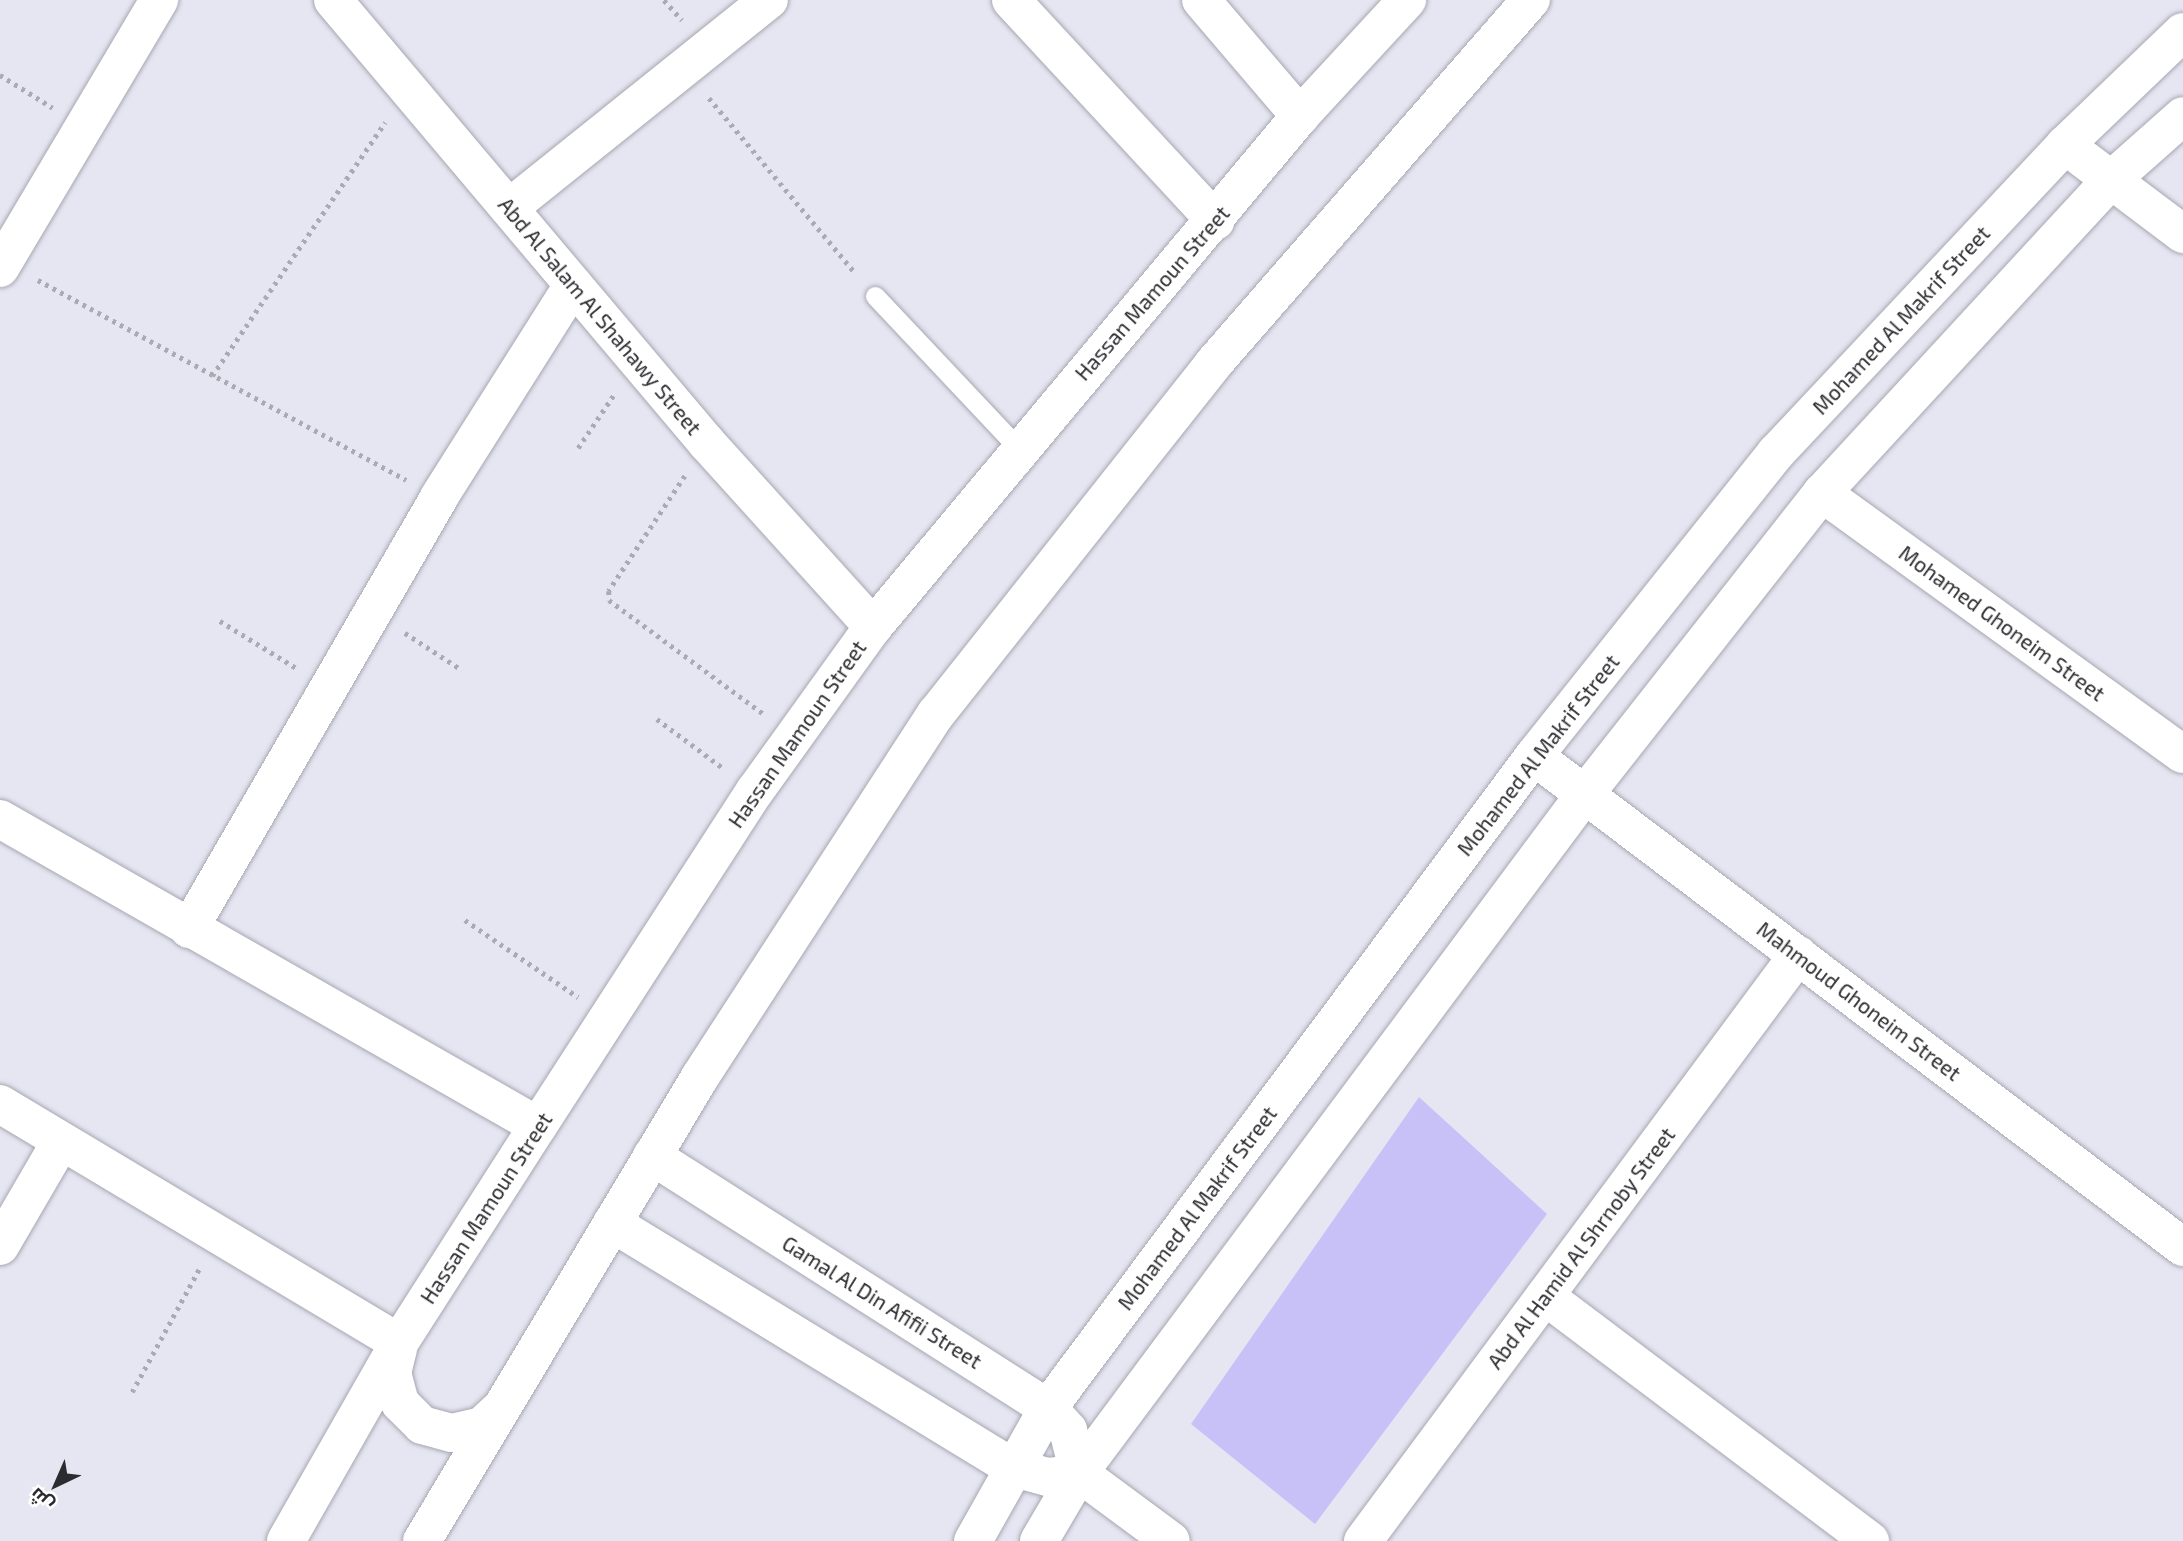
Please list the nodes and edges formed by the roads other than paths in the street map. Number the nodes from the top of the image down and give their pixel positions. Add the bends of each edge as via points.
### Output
1 (159, 0) edge
2 (333, 0) edge
3 (769, 0) edge
4 (1011, 0) edge
5 (1201, 0) edge
6 (1408, 0) edge
7 (1531, 0) edge
8 (2183, 32) edge
9 (2114, 96) junction
10 (1300, 116) junction
11 (2177, 133) edge
12 (2064, 145) junction
13 (2111, 180) junction
14 (509, 208) junction
15 (1216, 221) junction
16 (2183, 234) edge
17 (2, 265) edge
18 (573, 285) junction
19 (875, 296) road end
20 (1018, 448) junction
21 (1822, 493) junction
22 (873, 627) junction
23 (2183, 754) edge
24 (1534, 755) junction
25 (1585, 794) junction
26 (0, 819) edge
27 (189, 929) junction
28 (1798, 955) junction
29 (0, 1104) edge
30 (538, 1126) junction
31 (61, 1141) junction
32 (652, 1156) junction
33 (612, 1223) junction
34 (0, 1246) edge
35 (2183, 1247) edge
36 (1545, 1296) junction
37 (399, 1343) junction
38 (504, 1405) junction
39 (1048, 1408) junction
40 (1014, 1468) junction
41 (1079, 1474) junction
42 (286, 1541) edge
43 (422, 1541) edge
44 (973, 1541) edge
45 (1039, 1541) edge
46 (1171, 1541) edge
47 (1363, 1541) edge
48 (1870, 1541) edge

1 - 17 street
2 - 14 street, Abd Al Salam Al Shahawy Street
3 - 14 street
4 - 15 street
5 - 10 street
6 - 10 street, Hassan Mamoun Street
7 - 32 street via 1214,363 936,714
8 - 9 street, Mohamed Al Makrif Street
9 - 11 street
9 - 12 street, Mohamed Al Makrif Street
10 - 15 street, Hassan Mamoun Street
11 - 13 street
12 - 13 street
12 - 24 street, Mohamed Al Makrif Street via 1776,453
13 - 16 street
13 - 21 street
14 - 18 street, Abd Al Salam Al Shahawy Street
15 - 20 street, Hassan Mamoun Street
18 - 22 street, Abd Al Salam Al Shahawy Street via 706,443
18 - 27 street via 439,498
19 - 20 lane
20 - 22 street, Hassan Mamoun Street
21 - 23 street, Mohamed Ghoneim Street
21 - 25 street
22 - 30 street, Hassan Mamoun Street via 755,791
24 - 25 street, Mahmoud Ghoneim Street
24 - 39 street, Mohamed Al Makrif Street
25 - 28 street, Mahmoud Ghoneim Street
25 - 41 street
26 - 27 street
27 - 30 street
28 - 35 street, Mahmoud Ghoneim Street
28 - 36 street, Abd Al Hamid Al Shrnoby Street
29 - 31 street
30 - 37 street, Hassan Mamoun Street
31 - 34 street
31 - 37 street
32 - 33 street
32 - 39 street, Gamal Al Din Afifii Street
33 - 38 street
33 - 40 street
36 - 47 street, Abd Al Hamid Al Shrnoby Street
36 - 48 street
37 - 38 street via 392,1373 400,1403 422,1425 452,1433 482,1426
37 - 42 street, Hassan Mamoun Street
38 - 43 street
39 - 40 street, Mohamed Al Makrif Street
39 - 41 street, Gamal Al Din Afifii Street via 1071,1437
40 - 41 street via 1048,1477
40 - 44 street, Mohamed Al Makrif Street
41 - 45 street
41 - 46 street

